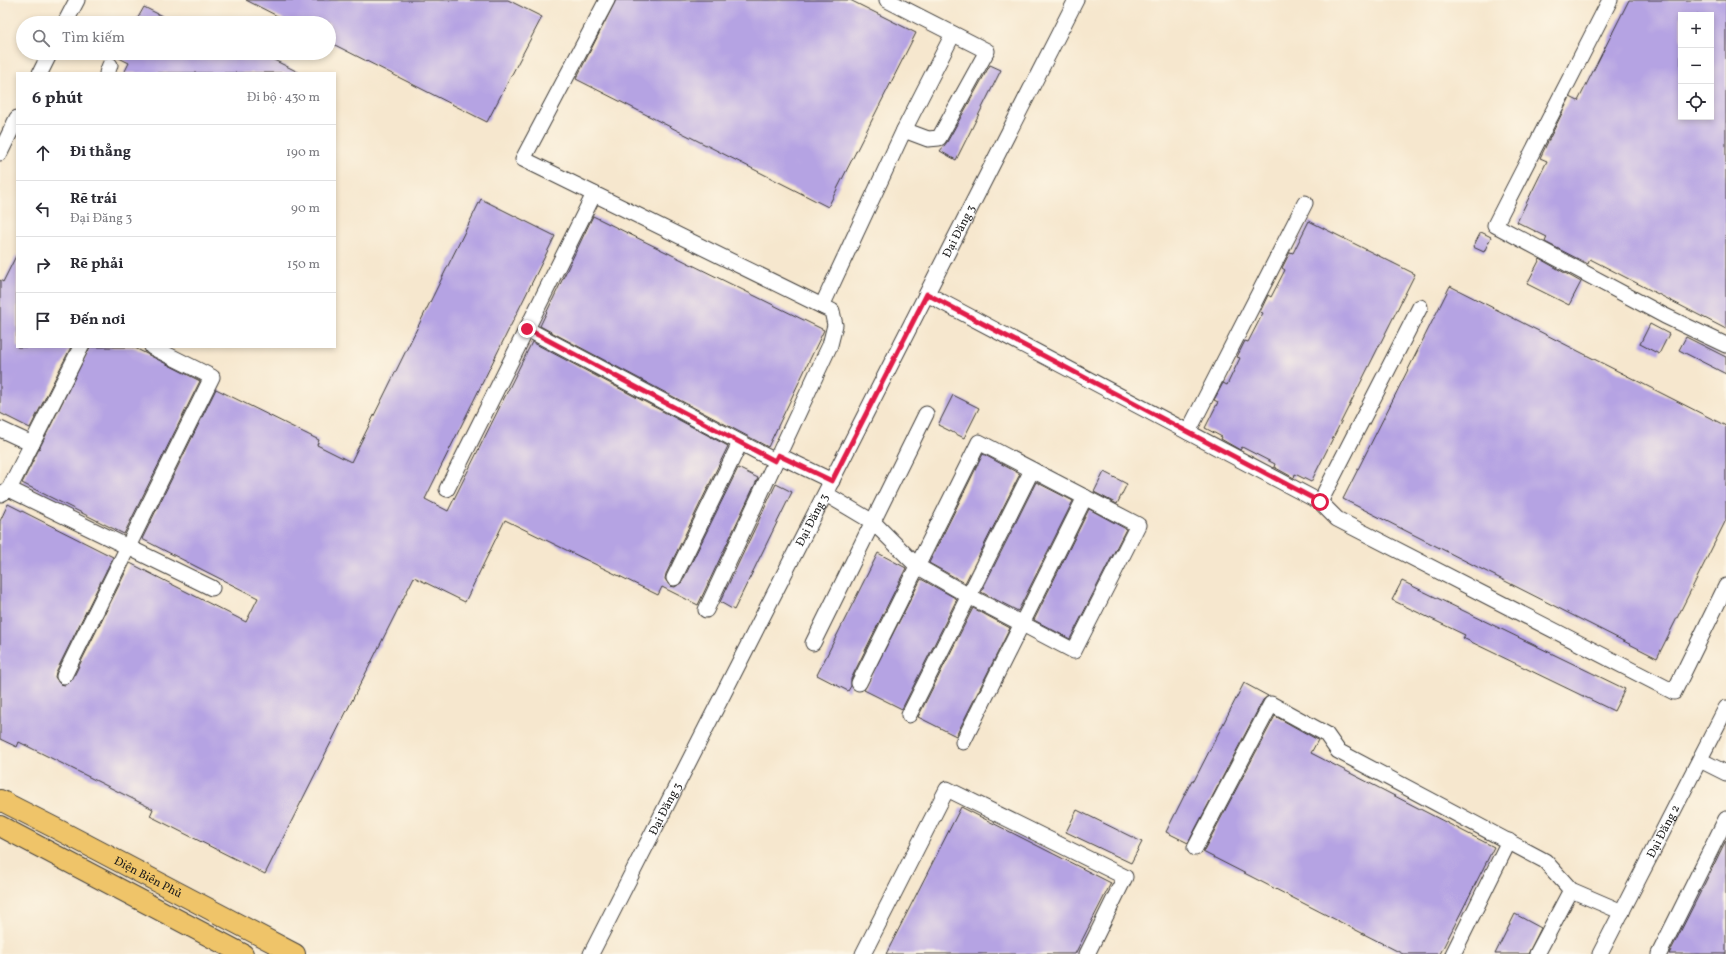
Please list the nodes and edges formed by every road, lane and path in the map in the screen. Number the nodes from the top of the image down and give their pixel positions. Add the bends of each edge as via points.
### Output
1 (77, 0) edge
2 (607, 0) edge
3 (887, 0) edge
4 (1076, 0) edge
5 (1610, 0) edge
6 (69, 16) edge
7 (953, 34) junction
8 (46, 60) edge
9 (40, 72) edge
10 (16, 120) edge
11 (904, 130) junction
12 (0, 153) edge
13 (594, 194) junction
14 (1305, 202) dead end
15 (927, 294) junction
16 (822, 306) junction
17 (1420, 307) dead end
18 (527, 329) junction
19 (1726, 345) edge
20 (80, 348) edge
21 (154, 348) edge
22 (926, 414) dead end
23 (0, 429) edge
24 (1188, 432) junction
25 (740, 443) junction
26 (32, 444) junction
27 (777, 458) junction
28 (1032, 470) junction
29 (829, 488) junction
30 (447, 489) dead end
31 (4, 492) edge
32 (1085, 497) junction
33 (1320, 502) junction
34 (873, 522) junction
35 (128, 547) junction
36 (917, 566) junction
37 (674, 578) dead end
38 (1726, 586) edge
39 (212, 588) dead end
40 (969, 596) junction
41 (706, 610) dead end
42 (1022, 623) junction
43 (812, 643) dead end
44 (64, 676) dead end
45 (859, 683) dead end
46 (1726, 708) edge
47 (909, 716) dead end
48 (963, 742) dead end
49 (1700, 760) junction
50 (1726, 773) edge
51 (0, 800) edge
52 (1726, 819) edge
53 (0, 826) edge
54 (1509, 842) junction
55 (1195, 848) dead end
56 (1571, 890) junction
57 (1622, 912) junction
58 (243, 954) edge
59 (295, 954) edge
60 (591, 954) edge
61 (863, 954) edge
62 (1086, 954) edge
63 (1453, 954) edge
64 (1537, 954) edge
65 (1600, 954) edge
66 (1659, 954) edge

1 - 6 street
2 - 13 street via 523,159
3 - 7 street
4 - 15 street, Đại Đăng 3
5 - 19 street via 1495,225 1665,316
7 - 11 street
7 - 11 street via 987,51 939,138 928,139
8 - 9 street
10 - 12 street
11 - 16 street
13 - 16 street
13 - 18 street
14 - 24 street
15 - 24 street
15 - 29 street, Đại Đăng 3
16 - 27 street via 832,311 834,325 830,344
17 - 33 street
18 - 25 street
18 - 30 street
20 - 26 street
21 - 35 street via 212,377
22 - 34 street
23 - 26 street
24 - 33 street
25 - 27 street
25 - 37 street
26 - 31 street
27 - 29 street
27 - 41 street
28 - 32 street
28 - 36 street via 979,442
28 - 40 street
29 - 34 street
29 - 60 street, Đại Đăng 3
31 - 35 street
32 - 42 street
32 - 42 street via 1138,525 1074,651
33 - 38 street via 1337,519 1674,692
34 - 36 street
34 - 43 street
35 - 39 street
35 - 44 street
36 - 40 street
36 - 45 street
40 - 42 street
40 - 47 street
42 - 48 street
46 - 49 street, Đại Đăng 2
49 - 50 street
49 - 57 street, Đại Đăng 2
51 - 59 main road, Điện Biên Phủ
52 - 66 street
53 - 58 main road, Điện Biên Phủ
54 - 55 street via 1338,751 1326,734 1271,704
54 - 56 street via 1545,861
54 - 63 street
56 - 57 street
56 - 64 street
57 - 65 street, Đại Đăng 2
61 - 62 street via 947,789 1125,876

